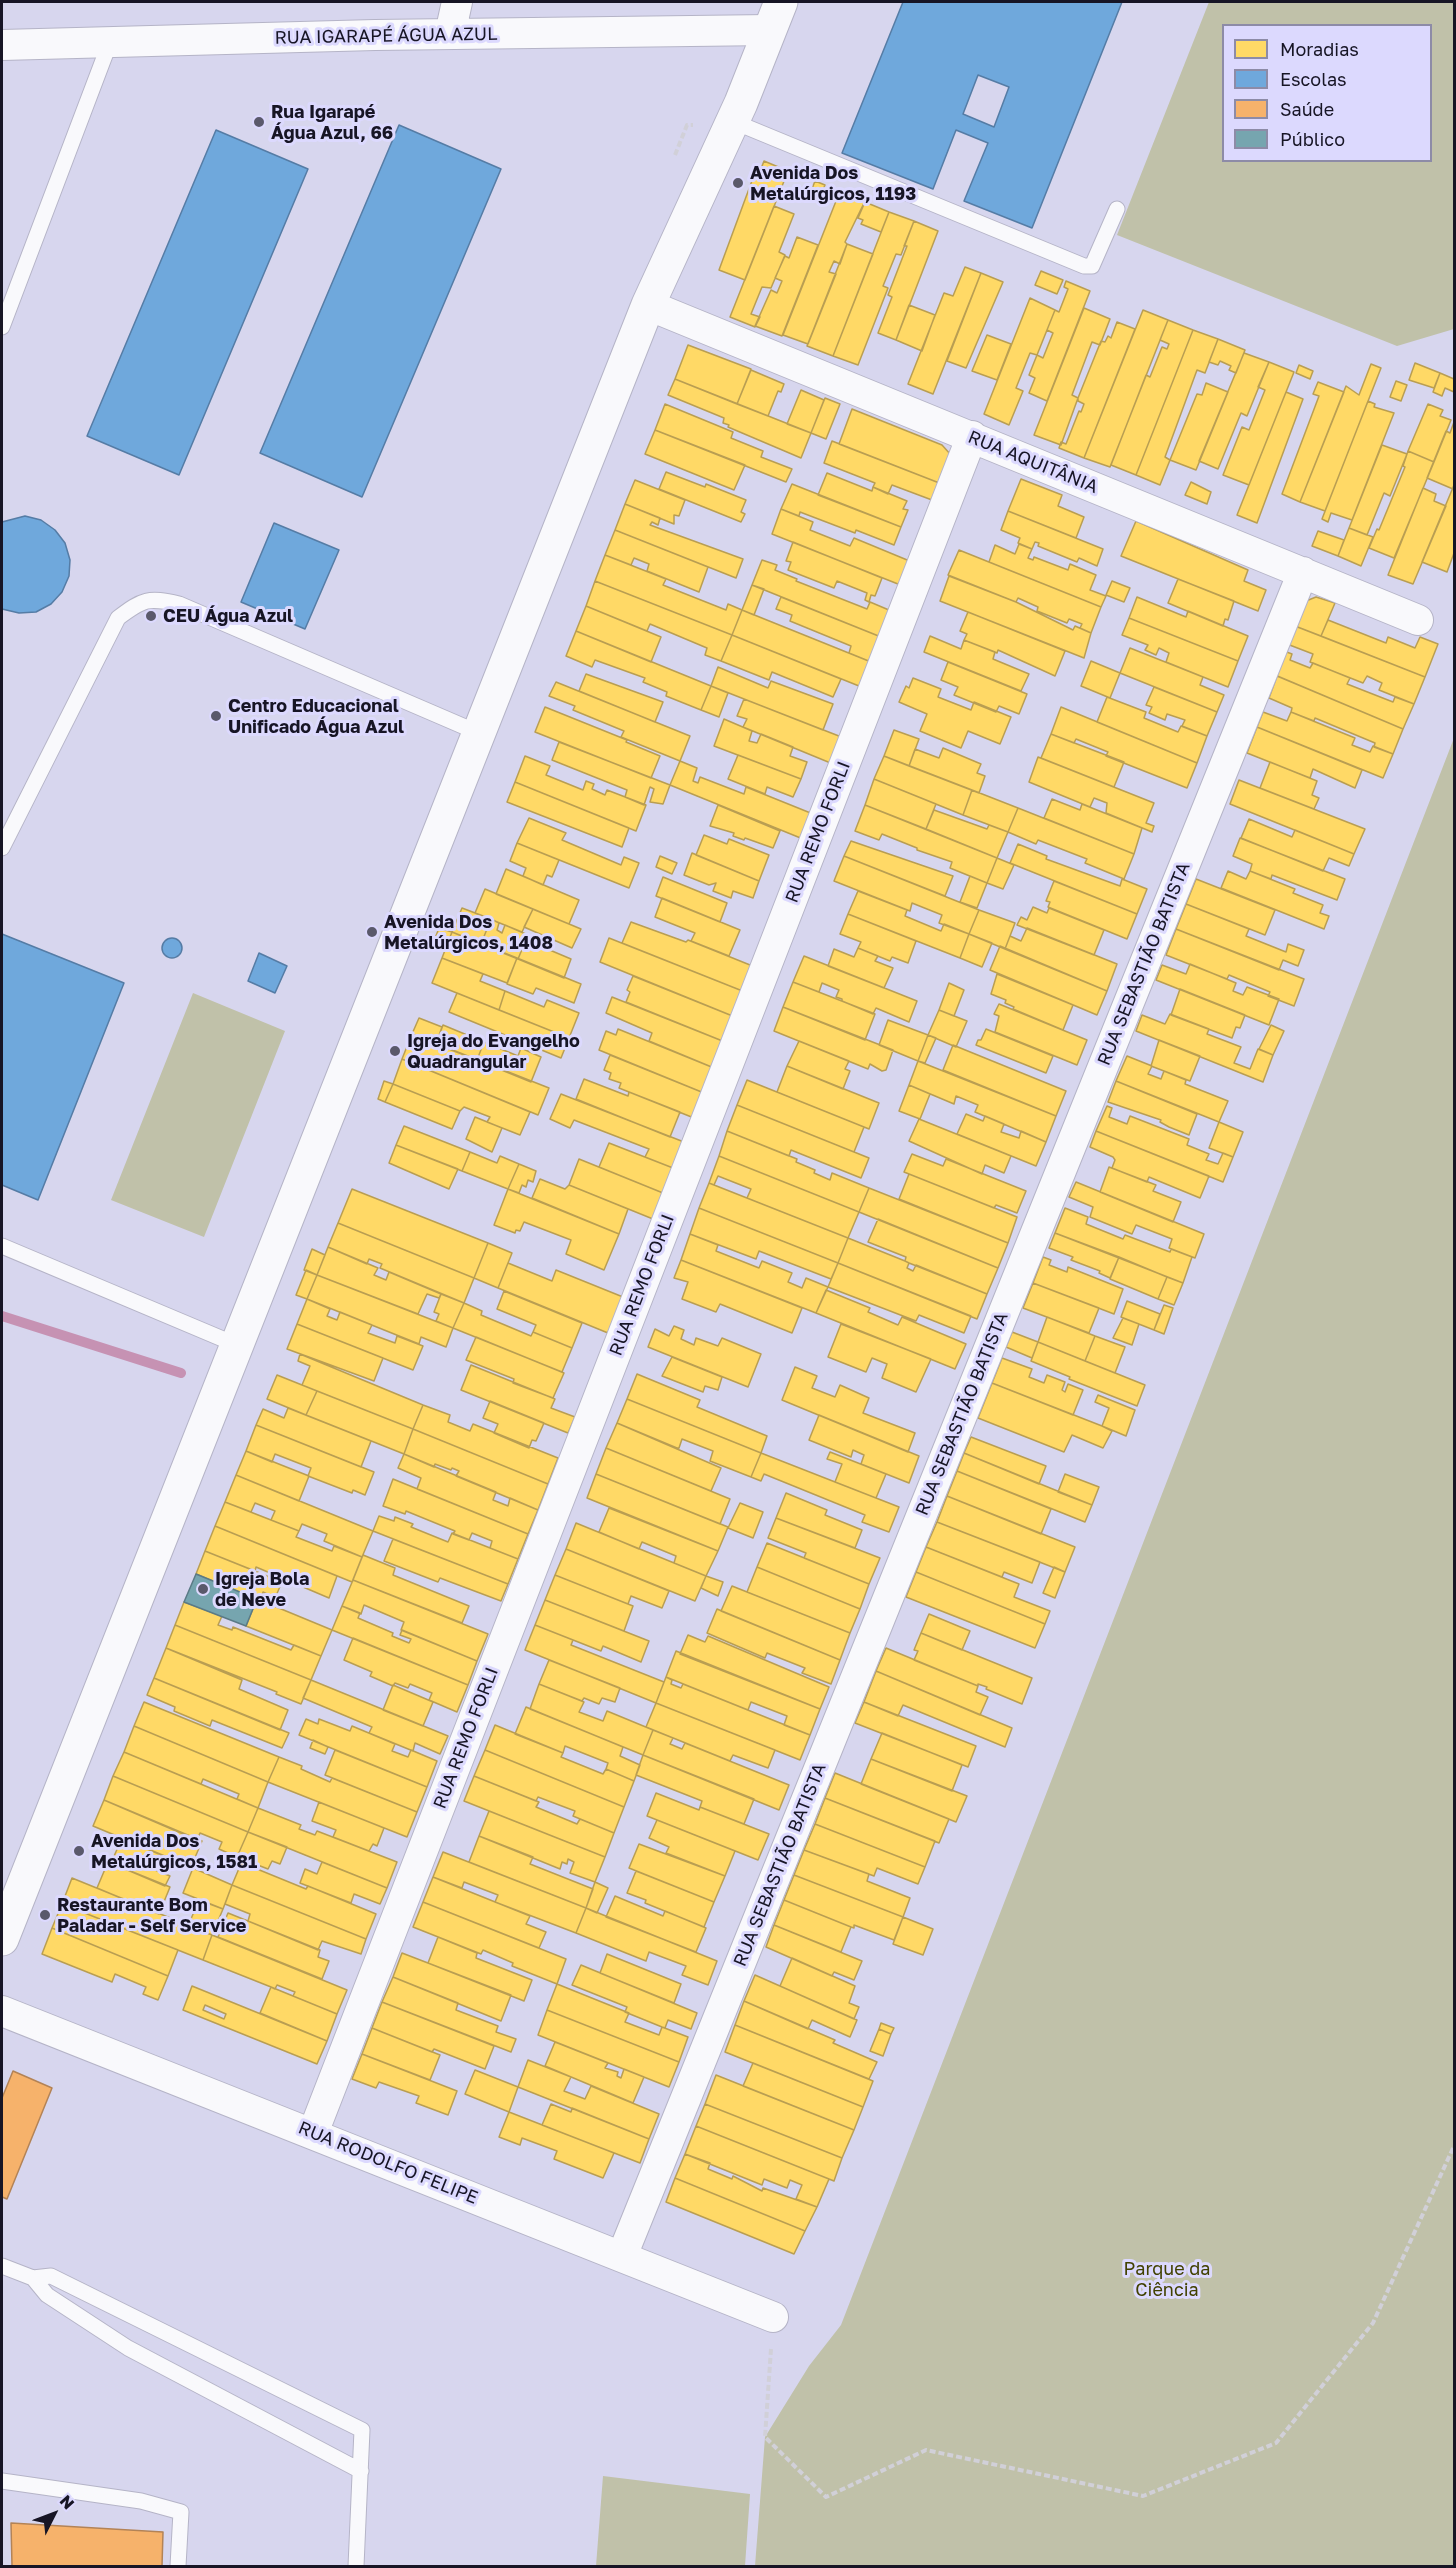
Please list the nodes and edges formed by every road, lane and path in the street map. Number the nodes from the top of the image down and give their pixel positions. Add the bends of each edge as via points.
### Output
1 (458, 2) edge
2 (775, 16) edge
3 (450, 34) junction
4 (110, 42) junction
5 (2, 45) edge
6 (732, 121) junction
7 (1117, 208) dead end
8 (648, 305) junction
9 (2, 327) edge
10 (972, 436) junction
11 (1303, 572) junction
12 (1418, 620) dead end
13 (479, 733) junction
14 (2, 848) edge
15 (2, 1246) edge
16 (237, 1345) junction
17 (2, 1939) edge
18 (2, 2011) edge
19 (313, 2133) junction
20 (1455, 2146) edge
21 (622, 2256) junction
22 (2, 2266) edge
23 (51, 2276) junction
24 (33, 2278) junction
25 (47, 2295) junction
26 (773, 2317) joint
27 (361, 2471) junction
28 (2, 2481) edge
29 (178, 2566) edge
30 (356, 2566) edge

1 - 3 street
2 - 3 street, RUA IGARAPÉ ÁGUA AZUL
2 - 6 main road
3 - 4 street, RUA IGARAPÉ ÁGUA AZUL
4 - 5 street, RUA IGARAPÉ ÁGUA AZUL
4 - 9 lane
6 - 7 lane via 1084,266 1092,266
6 - 8 main road
8 - 10 street, RUA AQUITÂNIA
8 - 13 main road
10 - 11 street, RUA AQUITÂNIA
10 - 19 street, RUA REMO FORLI
11 - 12 street, RUA AQUITÂNIA
11 - 21 street, RUA SEBASTIÃO BATISTA
13 - 14 lane via 179,604 158,599 138,602 118,618
13 - 16 main road
15 - 16 lane
16 - 17 main road
18 - 19 street, RUA RODOLFO FELIPE
19 - 21 street, RUA RODOLFO FELIPE
20 - 26 path via 1373,2324 1276,2443 1143,2496 926,2450 826,2497 765,2437
21 - 26 street, RUA RODOLFO FELIPE
22 - 24 lane
23 - 24 lane
23 - 25 lane
23 - 27 lane via 362,2430
24 - 25 lane
25 - 27 lane via 128,2348
27 - 30 lane
28 - 29 lane via 141,2501 181,2512

